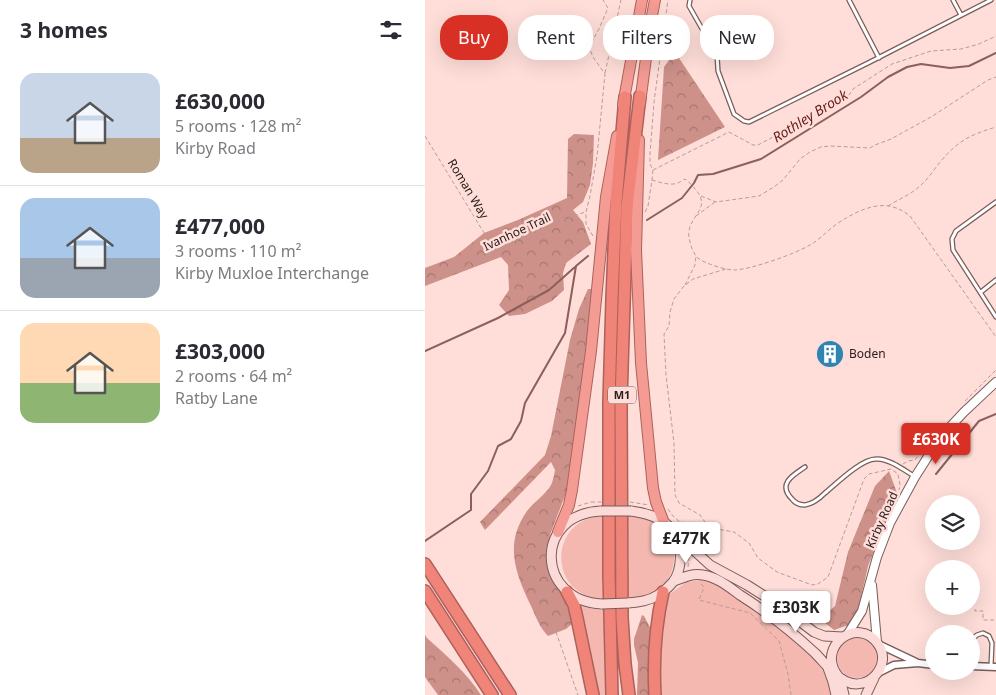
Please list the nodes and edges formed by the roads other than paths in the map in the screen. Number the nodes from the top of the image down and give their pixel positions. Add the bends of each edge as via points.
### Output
1 (642, 0) edge
2 (655, 0) edge
3 (690, 0) edge
4 (849, 0) edge
5 (953, 0) edge
6 (991, 0) edge
7 (961, 15) junction
8 (879, 58) junction
9 (640, 96) junction
10 (625, 97) junction
11 (996, 202) edge
12 (996, 280) edge
13 (981, 292) junction
14 (996, 317) edge
15 (996, 382) edge
16 (805, 467) dead end
17 (915, 477) junction
18 (664, 523) junction
19 (676, 530) junction
20 (559, 532) junction
21 (425, 564) edge
22 (872, 578) junction
23 (674, 581) junction
24 (425, 591) edge
25 (567, 592) junction
26 (663, 592) junction
27 (980, 634) edge
28 (845, 636) junction
29 (877, 643) junction
30 (917, 663) junction
31 (925, 664) edge
32 (826, 666) junction
33 (980, 666) edge
34 (994, 667) edge
35 (876, 675) junction
36 (839, 677) junction
37 (492, 695) edge
38 (510, 695) edge
39 (593, 695) edge
40 (612, 695) edge
41 (629, 695) edge
42 (655, 695) edge
43 (836, 695) edge
44 (844, 695) edge
45 (866, 695) edge

1 - 10 highway
2 - 9 highway
3 - 8 lane via 689,6 717,55 718,72 734,114 744,121 749,122
4 - 8 lane
5 - 7 lane
6 - 7 lane
7 - 8 lane
9 - 18 highway via 636,250 641,364 653,488
9 - 41 highway, M1 via 627,207 621,401 622,618
10 - 20 highway via 606,197 591,351 572,490
10 - 40 highway, M1 via 616,212 609,392
11 - 13 lane via 956,231 952,239 953,250
12 - 13 lane
13 - 14 lane
15 - 17 street, Kirby Road via 949,428
16 - 17 lane via 789,479 785,487 796,503 804,505 819,498 863,462 876,458 890,462
17 - 22 street, Kirby Road via 890,523
18 - 19 main road
18 - 20 main road, bridge via 630,507 578,516
19 - 23 main road via 680,556
19 - 28 main road via 710,565 769,598 818,634
20 - 25 main road via 552,545 551,559 556,576
21 - 38 highway
22 - 28 street, Kirby Road via 862,611
22 - 29 street, Kirby Road
23 - 26 main road
23 - 32 main road via 693,574 708,576 778,621
24 - 37 highway
25 - 26 main road, bridge via 588,602 602,604 641,602
25 - 39 highway via 574,605
26 - 42 highway via 655,639
27 - 34 lane via 989,636 992,643
28 - 29 main road via 865,634
28 - 36 main road via 835,644 831,656 832,666
29 - 30 street
29 - 35 main road via 882,658
30 - 31 street
30 - 35 street via 894,665
32 - 36 main road
32 - 43 main road
33 - 34 street
35 - 36 main road via 868,682 857,684
35 - 45 main road
36 - 44 main road

